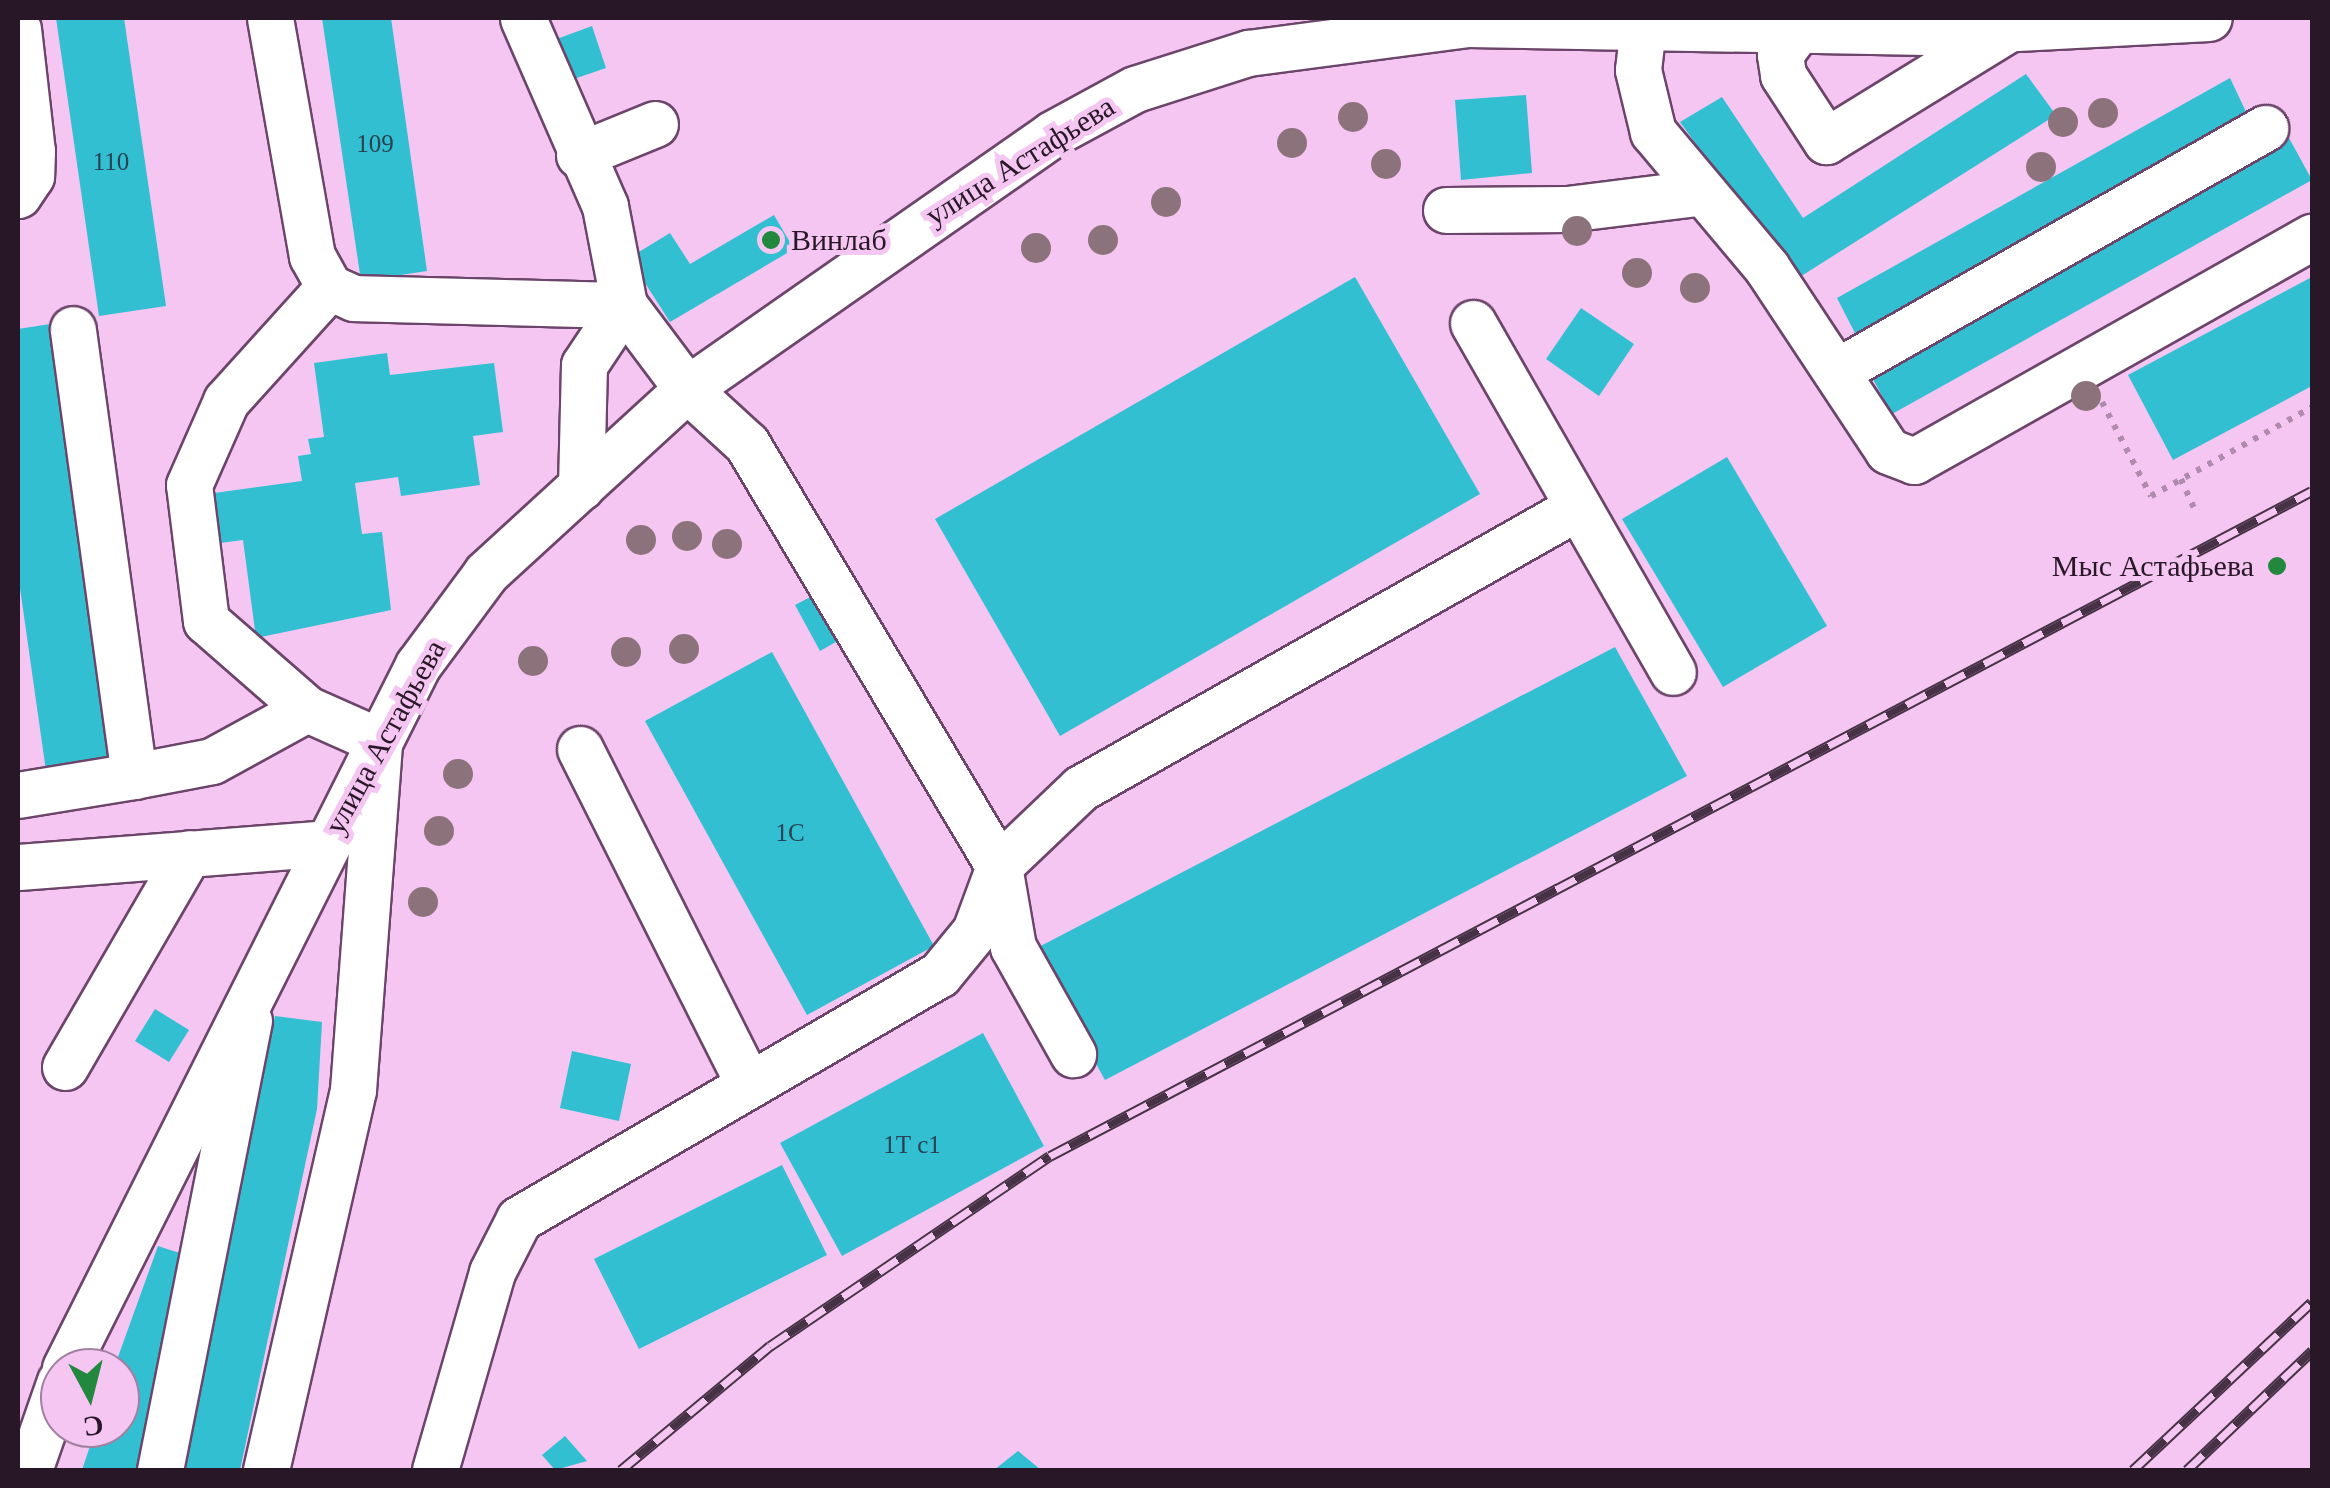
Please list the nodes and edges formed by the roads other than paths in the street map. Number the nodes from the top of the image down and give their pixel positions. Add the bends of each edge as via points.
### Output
1 (270, 18) edge
2 (523, 18) edge
3 (2209, 18) edge
4 (1645, 19) edge
5 (1704, 21) edge
6 (1800, 27) junction
7 (18, 29) edge
8 (2006, 30) junction
9 (1242, 35) edge
10 (655, 124) dead end
11 (2265, 128) dead end
12 (579, 155) junction
13 (1702, 192) junction
14 (18, 195) edge
15 (1446, 210) dead end
16 (2312, 237) edge
17 (329, 287) junction
18 (624, 305) junction
19 (1474, 323) dead end
20 (74, 329) dead end
21 (1841, 369) junction
22 (687, 388) junction
23 (581, 488) junction
24 (1578, 507) junction
25 (1674, 672) dead end
26 (307, 709) junction
27 (379, 742) junction
28 (580, 749) dead end
29 (134, 776) junction
30 (18, 795) edge
31 (327, 843) junction
32 (189, 854) junction
33 (999, 866) junction
34 (18, 867) edge
35 (260, 966) junction
36 (1073, 1054) dead end
37 (66, 1068) dead end
38 (748, 1085) junction
39 (75, 1348) edge
40 (40, 1438) edge
41 (29, 1470) edge
42 (160, 1470) edge
43 (266, 1470) edge
44 (435, 1470) edge

1 - 17 street via 312,256
2 - 12 street
3 - 8 street, улица Астафьева
4 - 5 street, улица Астафьева
4 - 9 street, улица Астафьева
4 - 13 street via 1638,70 1653,132
5 - 6 street, улица Астафьева
6 - 8 street, улица Астафьева
6 - 8 street via 1780,55 1783,75 1826,141
7 - 14 street via 32,151 31,176
9 - 22 street, улица Астафьева via 1052,134
10 - 12 street
11 - 21 street
12 - 18 street via 605,206
13 - 15 street via 1566,208
13 - 21 street
16 - 21 street via 1914,461 1888,451
17 - 18 street via 354,298
17 - 26 street via 226,400 189,485 206,621
18 - 22 street
18 - 23 street via 584,364
19 - 24 street
20 - 29 street
22 - 23 street, улица Астафьева
22 - 33 street via 747,444
23 - 27 street, улица Астафьева via 486,572 418,664
24 - 25 street
24 - 33 street via 1082,788
26 - 27 street
26 - 29 street via 212,761
27 - 31 street, улица Астафьева
27 - 43 street via 353,1090
28 - 38 street
29 - 30 street
31 - 32 street
31 - 35 street, улица Астафьева
32 - 34 street
32 - 37 street
33 - 36 street via 1013,947
33 - 38 street via 976,931 939,975
35 - 39 street, улица Астафьева
35 - 42 street
38 - 44 street via 519,1219 492,1272
40 - 41 street

